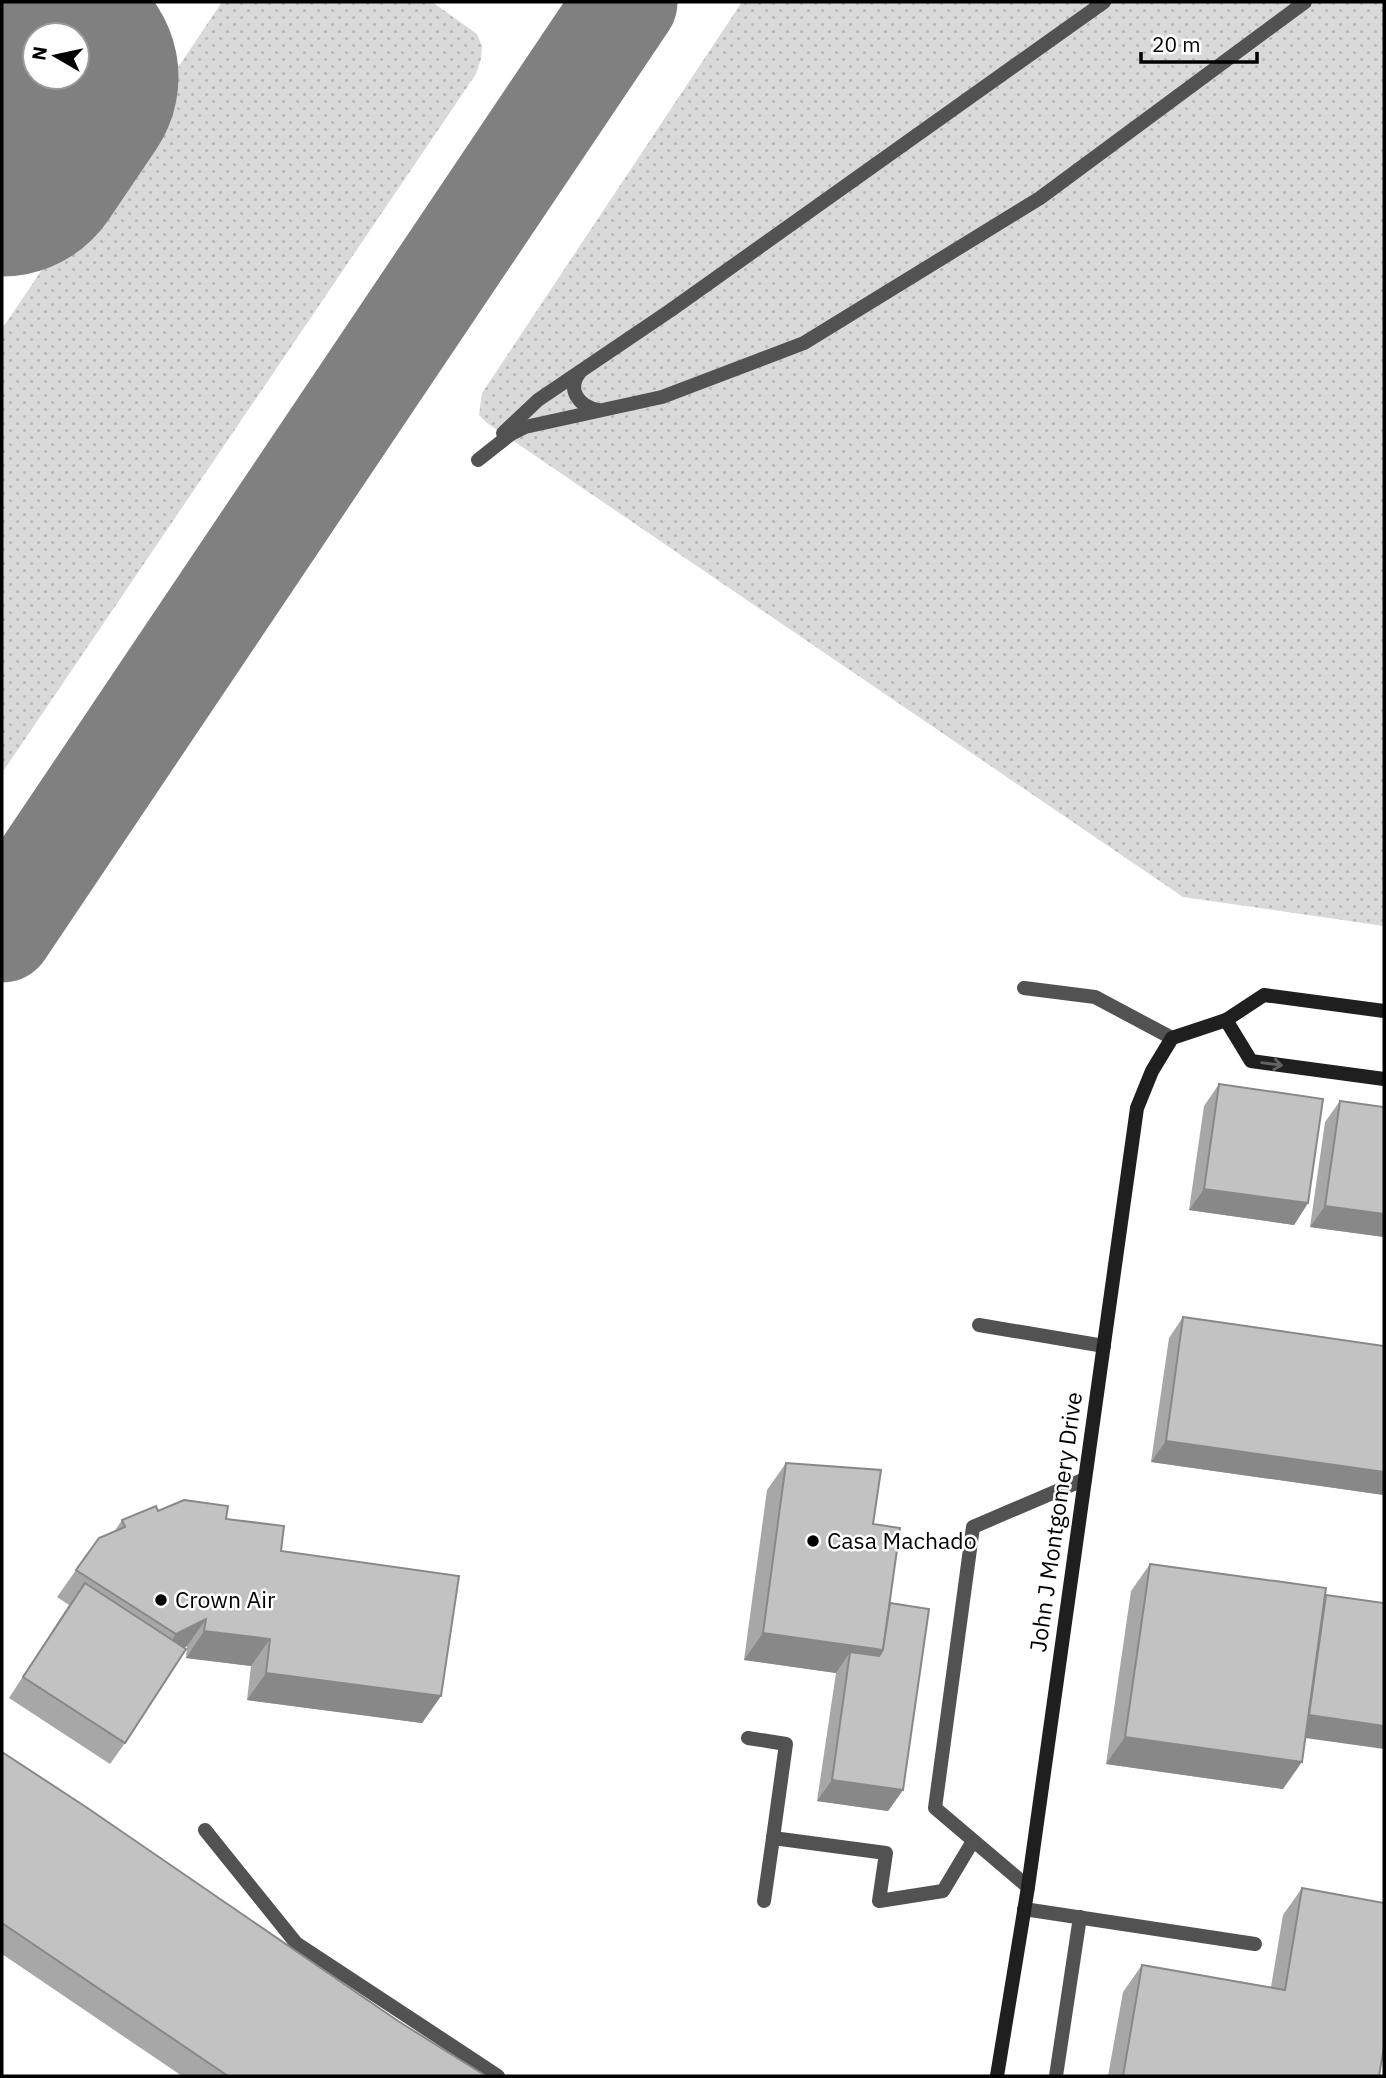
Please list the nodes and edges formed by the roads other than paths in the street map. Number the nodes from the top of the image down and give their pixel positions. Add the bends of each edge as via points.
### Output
1 (1104, 2) edge
2 (1305, 2) edge
3 (583, 369) junction
4 (599, 410) junction
5 (1024, 988) dead end
6 (1384, 1011) edge
7 (1226, 1020) junction
8 (1172, 1038) junction
9 (1384, 1079) edge
10 (979, 1325) dead end
11 (1104, 1346) junction
12 (1085, 1479) junction
13 (747, 1738) dead end
14 (205, 1830) dead end
15 (773, 1838) junction
16 (973, 1841) junction
17 (1028, 1887) junction
18 (764, 1901) dead end
19 (1024, 1909) junction
20 (1080, 1917) junction
21 (1255, 1944) dead end
22 (498, 2076) edge
23 (997, 2076) edge
24 (1056, 2076) edge

1 - 3 lane
2 - 4 lane via 1040,198 804,343 662,397
3 - 4 lane via 575,379 576,398
3 - 4 lane via 538,400 478,460 525,427
5 - 8 lane via 1095,997
6 - 7 street via 1264,995
7 - 8 street
7 -> 9 street via 1251,1061
8 - 11 street, John J Montgomery Drive via 1137,1108
10 - 11 lane
11 - 12 street, John J Montgomery Drive
12 - 16 lane via 973,1527 934,1808
12 - 17 street, John J Montgomery Drive
13 - 15 lane via 786,1744
14 - 22 lane via 296,1942
15 - 16 lane via 886,1853 879,1901 943,1891
15 - 18 lane
16 - 17 lane
17 - 19 street, John J Montgomery Drive
19 - 20 lane
19 - 23 street, John J Montgomery Drive
20 - 21 lane
20 - 24 lane

